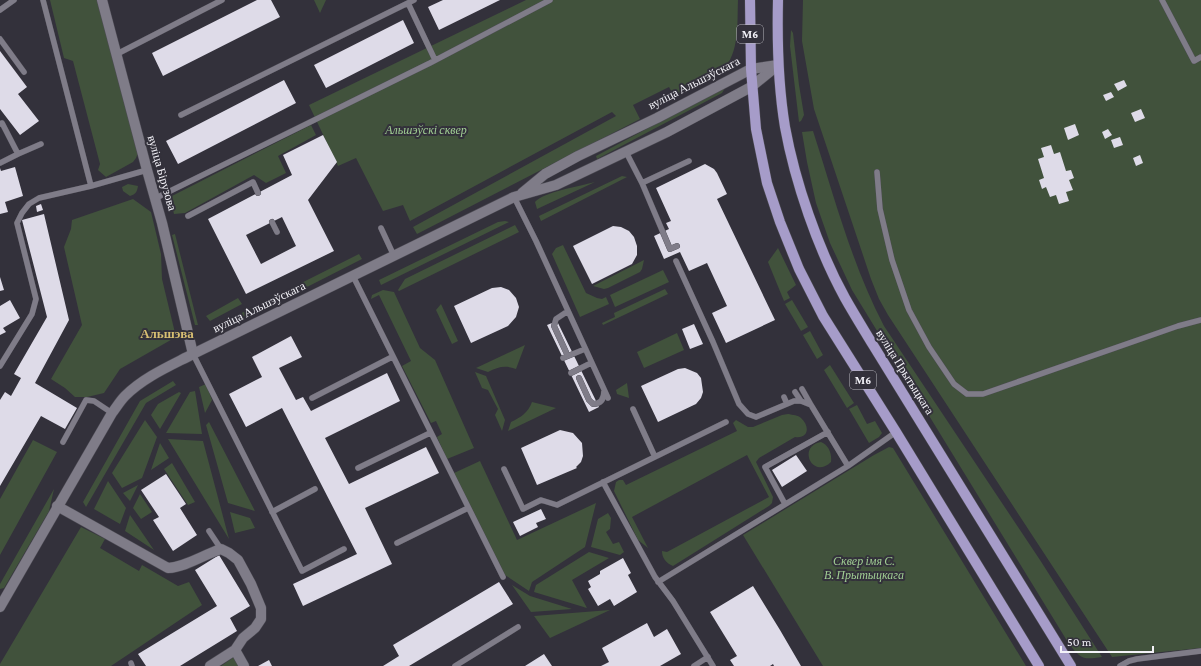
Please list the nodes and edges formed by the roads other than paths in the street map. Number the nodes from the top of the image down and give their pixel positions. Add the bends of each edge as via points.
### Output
1 (14, 0) edge
2 (43, 0) edge
3 (102, 0) edge
4 (222, 0) edge
5 (414, 0) edge
6 (550, 0) edge
7 (750, 0) edge
8 (778, 0) edge
9 (1162, 0) edge
10 (408, 3) junction
11 (0, 10) edge
12 (0, 39) edge
13 (117, 54) junction
14 (1201, 57) edge
15 (435, 60) junction
16 (778, 65) junction
17 (751, 69) junction
18 (24, 72) dead end
19 (752, 87) junction
20 (181, 115) dead end
21 (0, 124) edge
22 (41, 144) dead end
23 (626, 152) junction
24 (18, 154) junction
25 (689, 161) dead end
26 (0, 163) edge
27 (147, 170) junction
28 (878, 172) dead end
29 (642, 183) junction
30 (91, 186) junction
31 (258, 193) dead end
32 (517, 195) junction
33 (156, 198) junction
34 (188, 216) dead end
35 (272, 222) dead end
36 (381, 228) dead end
37 (276, 232) dead end
38 (674, 240) dead end
39 (667, 243) junction
40 (677, 246) dead end
41 (394, 256) junction
42 (676, 261) dead end
43 (353, 276) junction
44 (568, 311) junction
45 (1201, 320) edge
46 (585, 349) junction
47 (566, 352) dead end
48 (193, 354) junction
49 (392, 357) junction
50 (563, 358) dead end
51 (591, 363) junction
52 (0, 366) edge
53 (571, 373) dead end
54 (579, 378) dead end
55 (604, 389) junction
56 (802, 389) dead end
57 (796, 392) dead end
58 (784, 397) dead end
59 (312, 398) dead end
60 (608, 398) dead end
61 (778, 400) dead end
62 (801, 401) junction
63 (787, 404) junction
64 (811, 405) junction
65 (781, 406) junction
66 (633, 409) dead end
67 (112, 413) junction
68 (726, 422) dead end
69 (828, 432) junction
70 (896, 432) junction
71 (430, 433) junction
72 (63, 442) dead end
73 (655, 457) junction
74 (848, 466) junction
75 (358, 468) dead end
76 (504, 469) dead end
77 (603, 482) junction
78 (315, 489) dead end
79 (785, 504) junction
80 (57, 506) junction
81 (468, 508) junction
82 (272, 512) junction
83 (209, 531) dead end
84 (397, 543) dead end
85 (221, 549) junction
86 (344, 549) dead end
87 (504, 577) dead end
88 (658, 582) junction
89 (0, 607) edge
90 (518, 627) dead end
91 (235, 650) junction
92 (1201, 651) edge
93 (708, 657) junction
94 (210, 666) edge
95 (244, 666) edge
96 (455, 666) edge
97 (694, 666) edge
98 (713, 666) edge
99 (1039, 666) edge
100 (1071, 666) edge
101 (1120, 666) edge

1 - 11 lane
2 - 30 lane
3 - 13 main road, вуліца Бірузова
4 - 13 lane
5 - 10 lane
6 - 15 lane
7 - 17 main road, М6
8 - 16 main road, М6
9 - 14 lane via 1194,61
10 - 15 lane
10 - 20 lane
12 - 18 lane
13 - 27 main road, вуліца Бірузова
15 - 33 lane
16 - 17 main road, вуліца Альшэўскага
16 - 19 main road, вуліца Альшэўскага
16 - 100 main road, вуліца Прытыцкага / М6 via 785,127 799,184 810,219 845,298
17 - 19 main road, М6
17 - 32 main road, вуліца Альшэўскага via 578,156 545,174
19 - 23 main road, вуліца Альшэўскага
19 - 70 main road, М6 via 756,129 767,183 799,270 823,316
21 - 24 lane via 2,123
22 - 24 lane
23 - 29 lane
23 - 32 main road, вуліца Альшэўскага via 556,185
24 - 26 lane
25 - 29 lane
27 - 30 lane
27 - 33 main road, вуліца Бірузова
28 - 45 lane via 880,209 892,260 909,310 929,347 954,384 967,394 983,394
29 - 39 lane
30 - 52 lane via 39,198 29,204 22,213 17,223 36,299 32,314
31 - 34 lane via 253,182
32 - 41 main road, вуліца Альшэўскага
32 - 44 lane
33 - 48 main road, вуліца Бірузова
35 - 37 lane
36 - 41 lane
38 - 39 lane
39 - 40 lane via 670,249
41 - 43 main road, вуліца Альшэўскага
42 - 65 lane via 739,404 748,414 756,417
43 - 48 main road, вуліца Альшэўскага
43 - 49 lane
44 - 46 lane
44 - 47 lane via 556,319 554,326
46 - 50 lane
46 - 51 lane
48 - 67 main road, вуліца Альшэўскага via 138,385
48 - 82 lane
49 - 59 lane
49 - 71 lane
51 - 53 lane
51 - 55 lane
54 - 55 lane via 593,404 601,402
55 - 60 lane
56 - 64 lane
57 - 62 lane
58 - 63 lane
61 - 65 lane
62 - 63 lane
62 - 64 lane
63 - 65 lane
64 - 69 lane
66 - 73 lane
67 - 72 lane via 94,401 86,400
67 - 80 main road, вуліца Альшэўскага
68 - 73 lane
69 - 74 lane
69 - 79 lane via 765,467
70 - 74 lane
70 - 99 main road, М6
71 - 75 lane
71 - 81 lane
73 - 77 lane
74 - 79 lane
76 - 77 lane via 523,509 540,500 557,505
77 - 88 lane
78 - 82 lane
79 - 88 lane
80 - 85 main road via 168,568 176,568
80 - 89 main road, вуліца Альшэўскага
81 - 84 lane
81 - 87 lane
82 - 86 lane via 302,571
83 - 85 lane
85 - 91 main road via 238,560 261,608 261,619
88 - 93 lane
90 - 96 lane
91 - 94 main road
91 - 95 main road
92 - 101 lane via 1137,659
93 - 97 lane
93 - 98 lane

